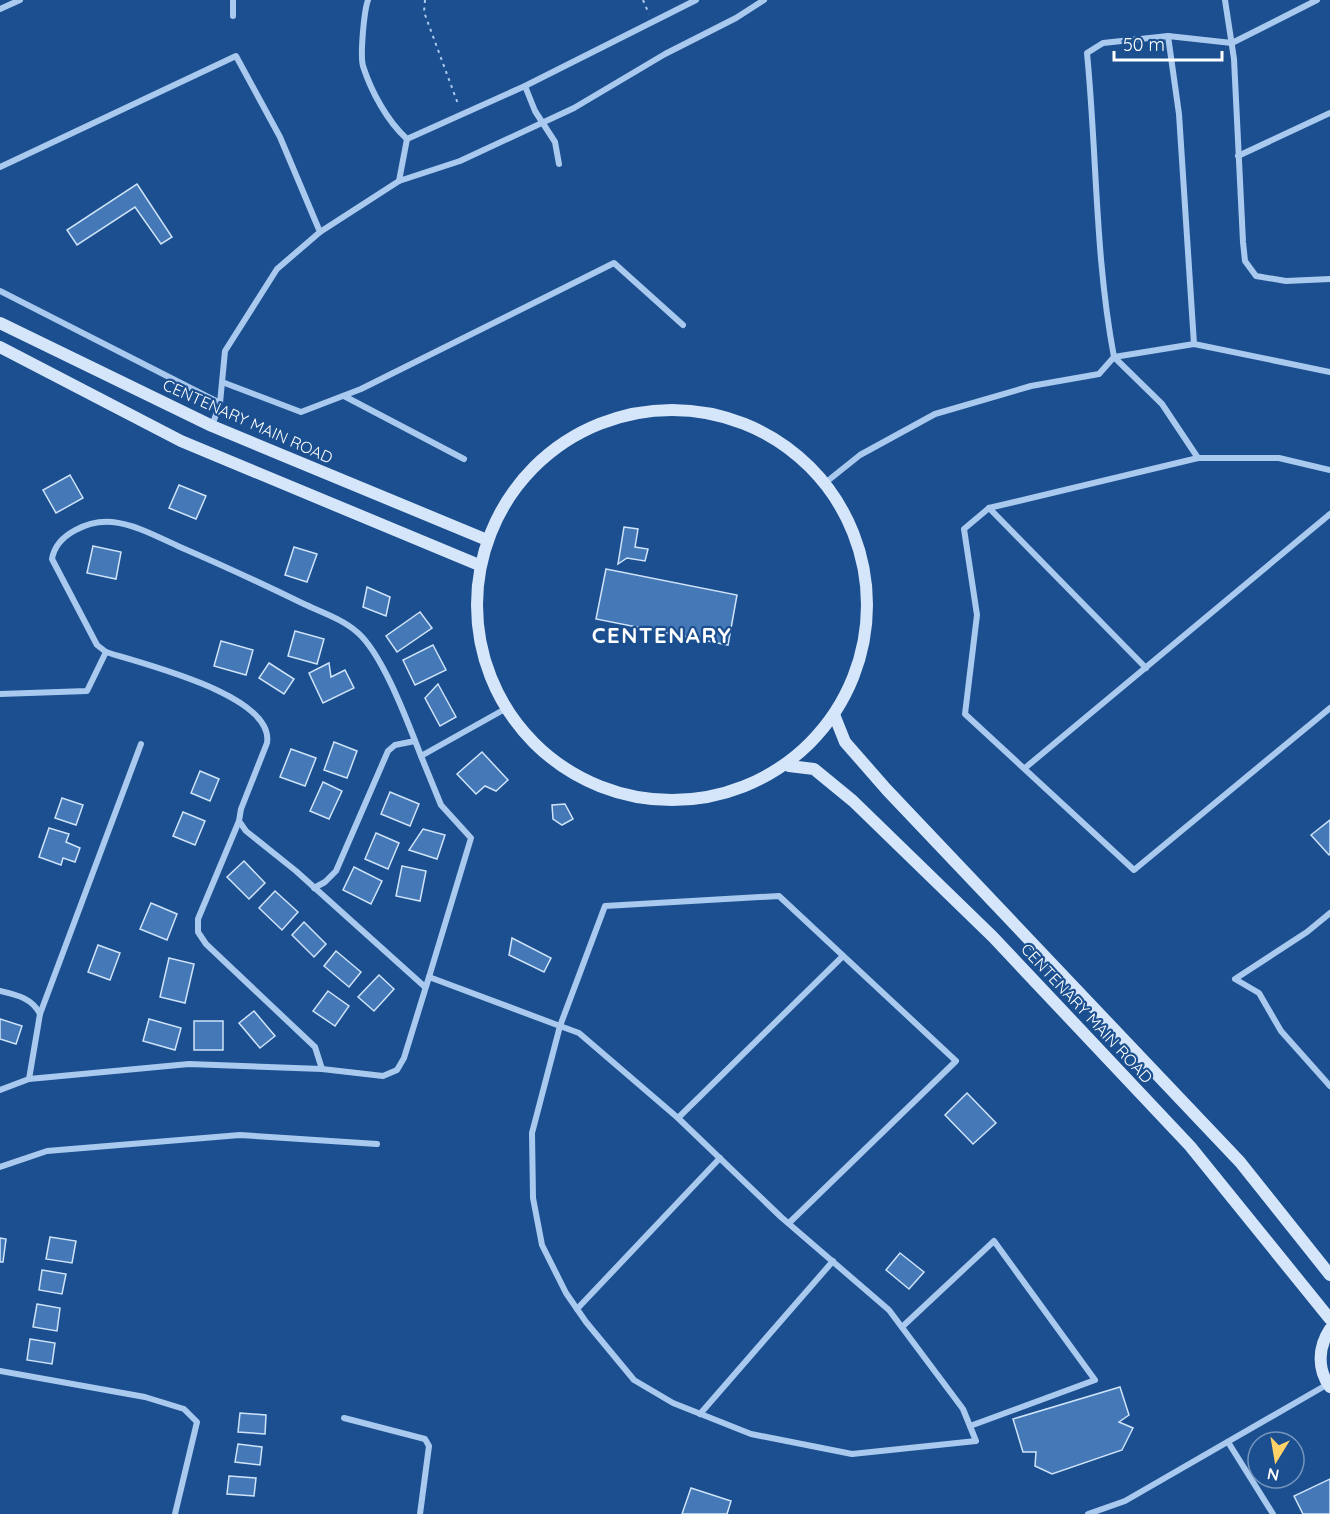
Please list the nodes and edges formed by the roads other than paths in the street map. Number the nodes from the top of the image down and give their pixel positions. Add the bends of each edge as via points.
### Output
1 (20, 0) edge
2 (233, 0) edge
3 (368, 0) edge
4 (696, 0) edge
5 (764, 0) edge
6 (1225, 0) edge
7 (1317, 0) edge
8 (0, 9) edge
9 (232, 16) dead end
10 (1168, 36) junction
11 (1232, 43) junction
12 (525, 86) junction
13 (1330, 113) edge
14 (543, 122) junction
15 (407, 139) junction
16 (1238, 156) junction
17 (559, 164) dead end
18 (0, 167) edge
19 (399, 181) junction
20 (320, 232) junction
21 (1330, 279) edge
22 (0, 291) edge
23 (0, 323) edge
24 (683, 325) dead end
25 (1194, 344) junction
26 (0, 347) edge
27 (1114, 357) junction
28 (1330, 372) edge
29 (222, 382) junction
30 (344, 396) junction
31 (220, 403) junction
32 (212, 426) junction
33 (1198, 458) junction
34 (464, 459) dead end
35 (1330, 470) edge
36 (825, 483) junction
37 (989, 508) junction
38 (1330, 514) edge
39 (487, 540) junction
40 (479, 565) junction
41 (106, 652) junction
42 (1146, 668) junction
43 (0, 694) edge
44 (1330, 708) edge
45 (506, 709) junction
46 (835, 717) junction
47 (415, 741) junction
48 (141, 744) dead end
49 (421, 756) junction
50 (789, 766) junction
51 (1024, 768) junction
52 (239, 821) junction
53 (314, 888) junction
54 (1330, 913) edge
55 (843, 956) junction
56 (429, 977) junction
57 (425, 987) junction
58 (0, 991) edge
59 (40, 1014) junction
60 (560, 1026) junction
61 (322, 1069) junction
62 (29, 1079) junction
63 (1330, 1086) edge
64 (0, 1090) edge
65 (678, 1118) junction
66 (377, 1144) dead end
67 (720, 1158) junction
68 (0, 1167) edge
69 (789, 1223) junction
70 (833, 1261) junction
71 (1330, 1275) edge
72 (577, 1309) junction
73 (1330, 1319) edge
74 (902, 1327) junction
75 (1330, 1329) edge
76 (0, 1371) edge
77 (1329, 1386) edge
78 (700, 1414) junction
79 (344, 1418) dead end
80 (970, 1426) junction
81 (1228, 1442) junction
82 (175, 1514) edge
83 (420, 1514) edge
84 (1088, 1514) edge
85 (1273, 1514) edge

1 - 8 street
2 - 9 street
3 - 15 street via 363,64 378,100
4 - 12 street
5 - 14 street
6 - 11 street
7 - 11 street
10 - 11 street
10 - 25 street via 1179,114
10 - 27 street via 1103,43 1087,53 1095,136 1097,230
11 - 16 street
12 - 14 street
12 - 15 street
13 - 16 street
14 - 17 street via 555,142
14 - 19 street via 460,161
15 - 19 street
16 - 21 street via 1245,261 1256,276 1286,281
18 - 20 street via 236,56 280,137
19 - 20 street
20 - 29 street via 277,269 225,351
22 - 31 street
23 - 32 street, CENTENARY MAIN ROAD
24 - 30 street via 614,263
25 - 27 street
25 - 28 street
26 - 40 street via 181,441
27 - 33 street via 1162,404
27 - 36 street via 1099,374 1031,386 935,414 860,455
29 - 30 street via 301,412
29 - 31 street
30 - 34 street
31 - 32 street
32 - 39 street, CENTENARY MAIN ROAD
33 - 35 street via 1279,458
33 - 37 street
36 - 39 street via 792,451 753,427 708,413 662,410 616,418 574,435 537,463 507,498
36 - 46 street via 850,522 865,566 869,612 862,657
37 - 42 street
37 - 51 street via 964,529 977,615 965,714
38 - 42 street
39 - 40 street
40 - 45 street via 475,615 484,664
41 - 43 street via 87,691
41 - 47 street via 90,635 52,559 58,544 93,522 114,522 156,536 348,625 367,643 398,698
41 - 52 street via 219,690 264,724 267,743
42 - 51 street
44 - 51 street via 1134,870
45 - 49 street
45 - 50 street via 537,748 578,777 625,795 675,801 724,794
46 - 50 street
46 - 71 street, CENTENARY MAIN ROAD via 845,742 887,790 1240,1162
47 - 49 street
47 - 53 street via 395,745 388,751 336,871
48 - 59 street
49 - 56 street via 441,805 471,838
50 - 73 street, CENTENARY MAIN ROAD via 814,769 853,801 993,937 1190,1146
52 - 53 street
52 - 61 street via 198,919 198,932 315,1047
53 - 57 street
54 - 63 street via 1235,979 1259,993 1281,1031
55 - 60 street via 778,896 605,906
55 - 65 street
55 - 69 street via 956,1061
56 - 57 street
56 - 60 street
57 - 61 street via 397,1070 383,1076
58 - 59 street via 27,998
59 - 62 street
60 - 65 street via 579,1033
60 - 72 street via 532,1133 533,1198 542,1245
61 - 62 street via 189,1064
62 - 64 street
65 - 67 street
66 - 68 street via 240,1135 48,1150
67 - 69 street
67 - 72 street
69 - 70 street
70 - 74 street
70 - 78 street
72 - 78 street via 634,1380 672,1403
74 - 80 street via 963,1409
74 - 80 street via 994,1241 1095,1380
75 - 77 street via 1320,1353
76 - 82 street via 145,1397 184,1409 197,1422
77 - 81 street
78 - 80 street via 751,1434 852,1454 976,1441
79 - 83 street via 425,1439 429,1446
81 - 84 street via 1125,1501
81 - 85 street

